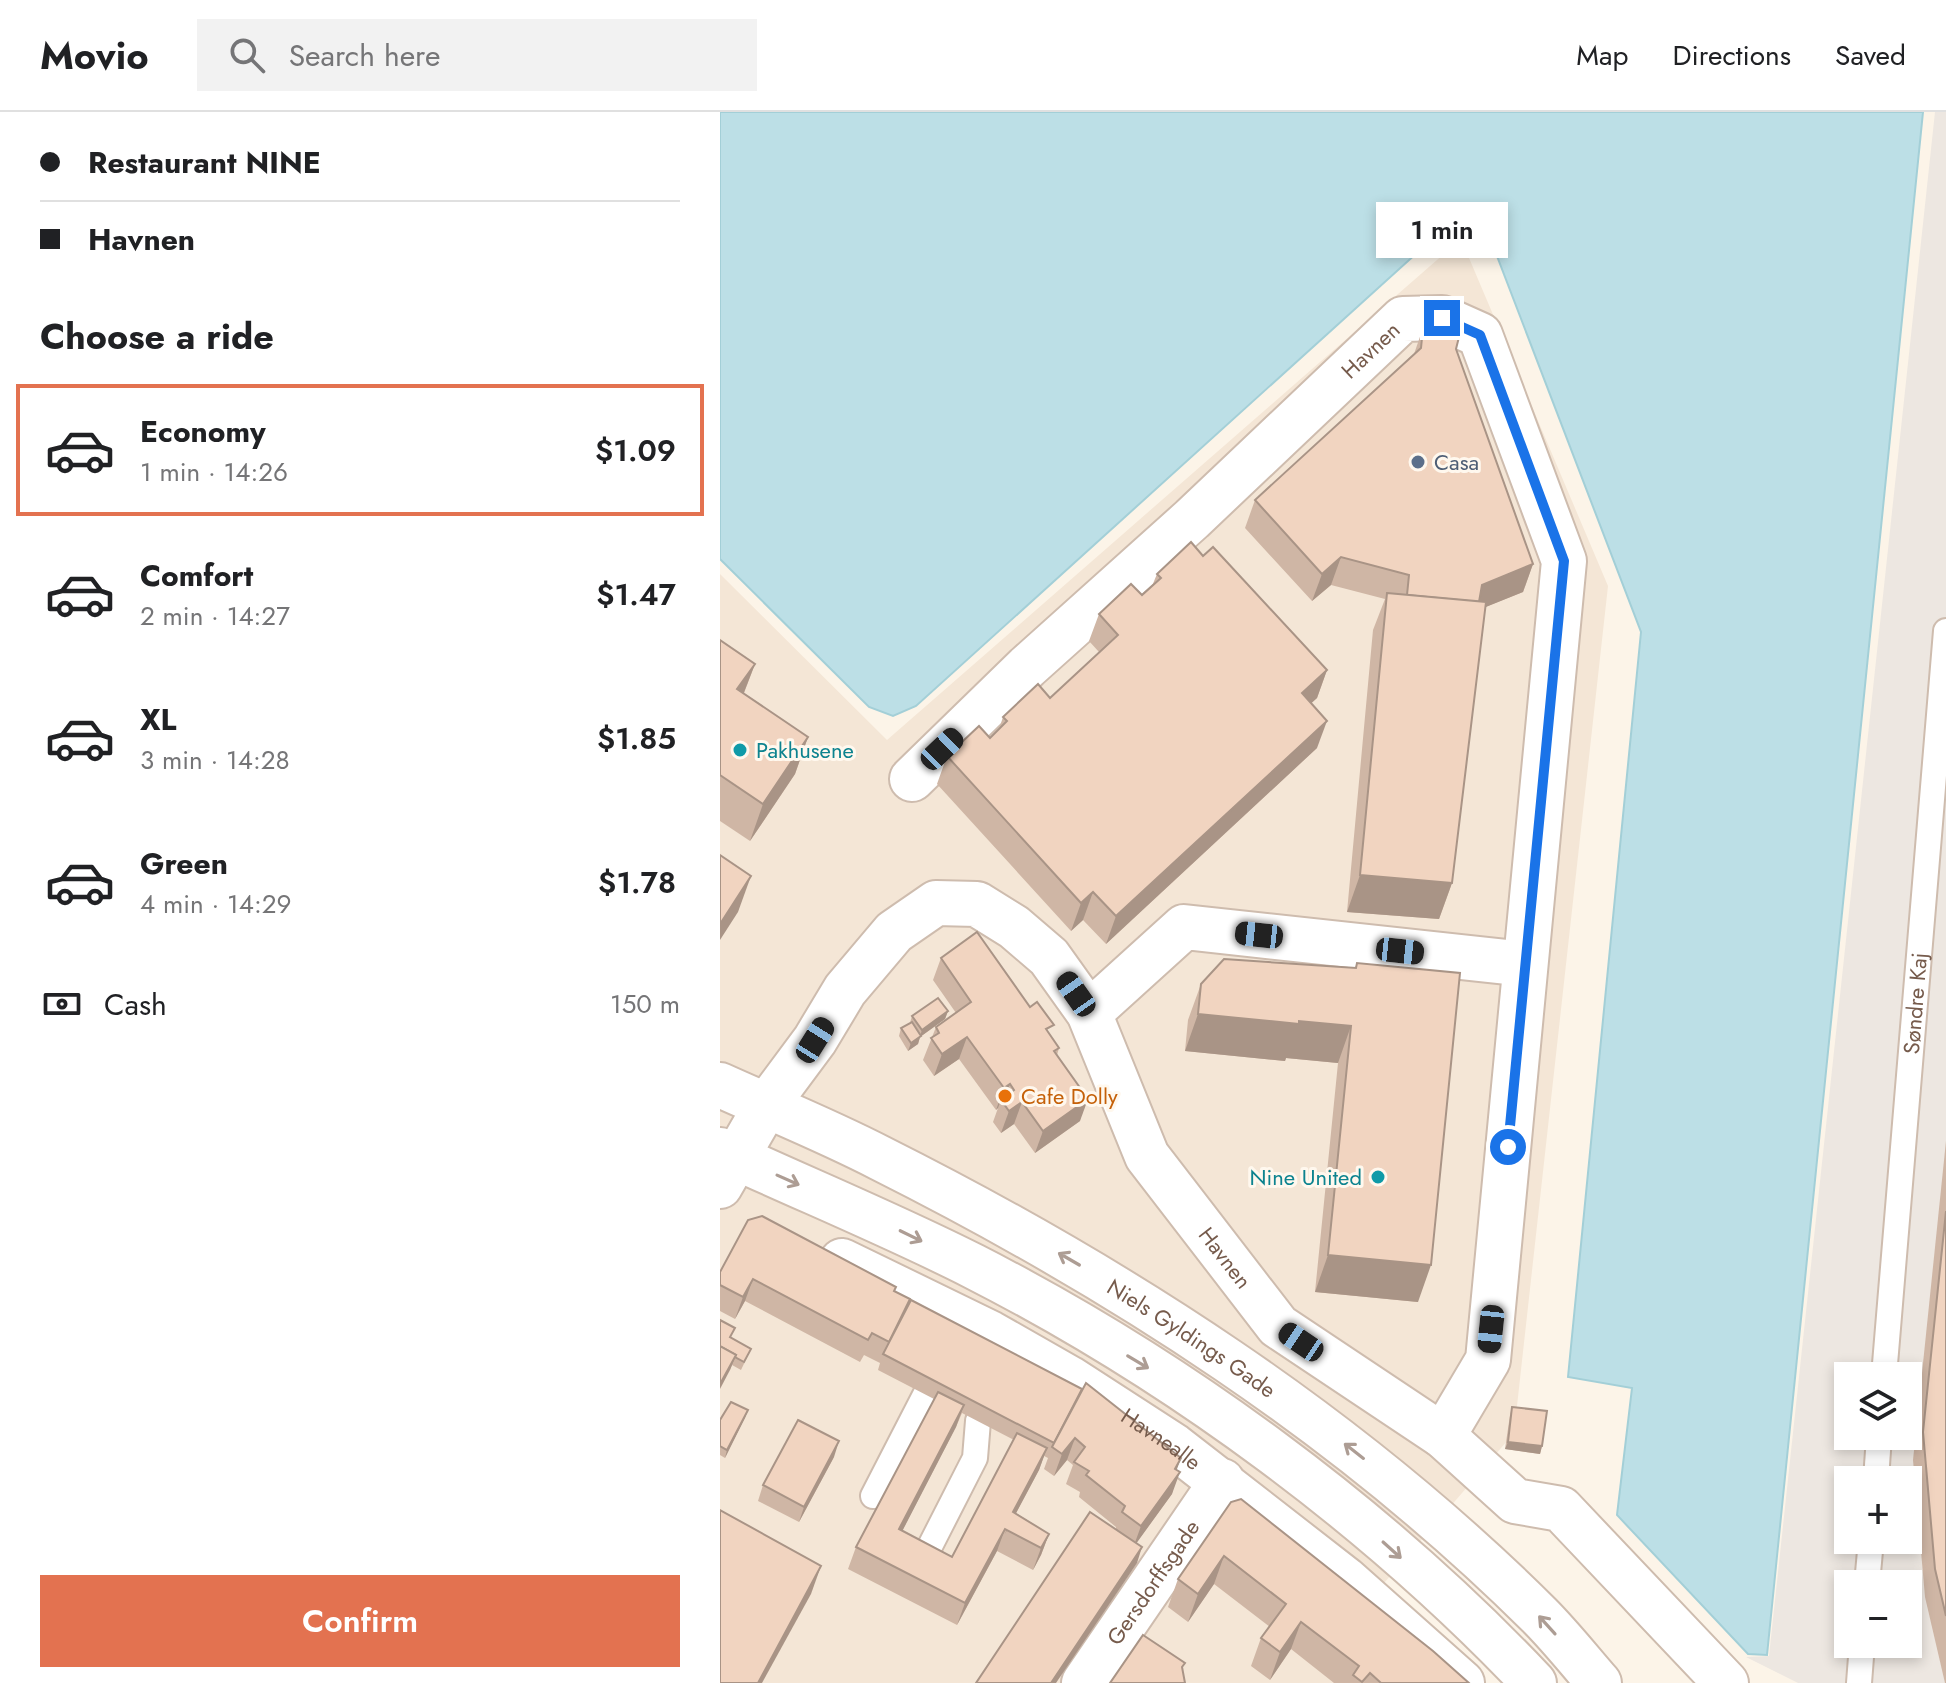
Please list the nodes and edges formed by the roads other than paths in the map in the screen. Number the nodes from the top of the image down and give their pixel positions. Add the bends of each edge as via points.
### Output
1 (1946, 631) edge
2 (912, 779) dead end
3 (1525, 964) junction
4 (1089, 1013) junction
5 (720, 1085) edge
6 (766, 1106) junction
7 (725, 1164) edge
8 (821, 1251) edge
9 (1885, 1362) edge
10 (925, 1395) edge
11 (978, 1421) edge
12 (1443, 1436) junction
13 (1222, 1481) junction
14 (873, 1496) dead end
15 (925, 1556) edge
16 (1861, 1658) edge
17 (1084, 1683) edge
18 (1462, 1683) edge
19 (1534, 1683) edge
20 (1599, 1683) edge
21 (1726, 1683) edge
22 (1859, 1683) edge

1 - 9 lane, Søndre Kaj
2 - 3 street, Havnen via 1403,319 1442,318 1480,335 1564,561
3 - 4 street via 1184,927
3 - 12 street, Havnen via 1488,1360
4 - 6 street, Havnen via 1049,957 1014,927 977,904 936,903 894,932 845,990
4 - 12 street, Havnen via 1147,1156 1278,1326
5 - 6 street, Niels Gyldings Gade
6 - 7 street, Havnen
20 -> 6 street, Niels Gyldings Gade via 1540,1616 1443,1527 1352,1449 1273,1392 1093,1273 1001,1221
7 -> 19 street via 841,1203 974,1267 1167,1379 1380,1539
8 - 13 street, Havnealle via 1010,1357 1082,1386
10 - 14 lane
11 - 15 lane via 975,1458
12 - 21 street, Havnen via 1515,1501 1561,1509
13 - 17 street, Gersdorffsgade
13 - 18 street, Havnealle via 1345,1579
16 - 22 lane

